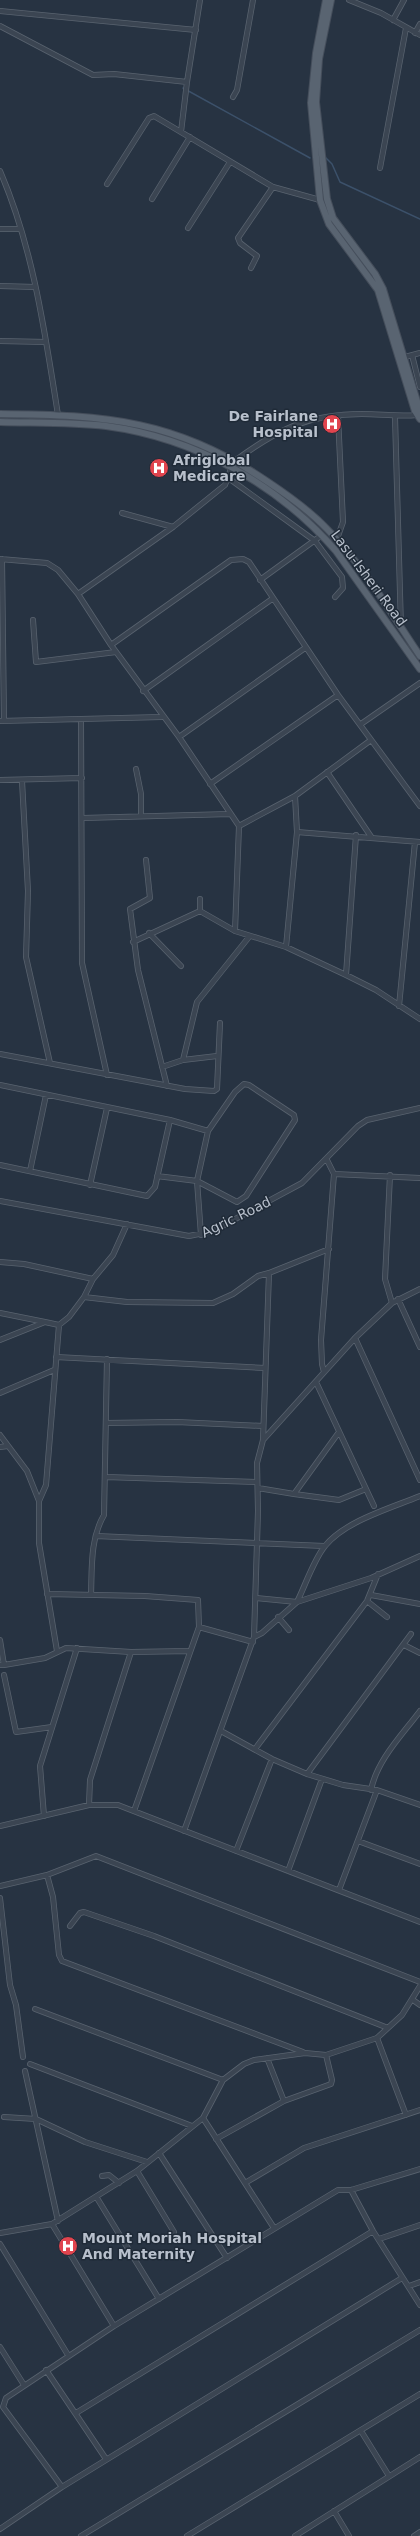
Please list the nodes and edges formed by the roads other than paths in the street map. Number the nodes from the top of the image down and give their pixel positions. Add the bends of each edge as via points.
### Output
1 (200, 0) edge
2 (253, 0) edge
3 (325, 0) edge
4 (331, 0) edge
5 (349, 0) edge
6 (404, 0) edge
7 (0, 10) edge
8 (393, 20) junction
9 (420, 24) edge
10 (0, 26) edge
11 (406, 28) junction
12 (196, 30) junction
13 (415, 33) junction
14 (420, 35) edge
15 (187, 84) junction
16 (233, 96) dead end
17 (181, 132) junction
18 (190, 137) junction
19 (230, 162) junction
20 (380, 168) dead end
21 (0, 171) edge
22 (2, 178) edge
23 (107, 184) dead end
24 (273, 188) junction
25 (152, 199) dead end
26 (320, 200) junction
27 (188, 228) dead end
28 (0, 229) edge
29 (19, 229) junction
30 (251, 268) dead end
31 (0, 286) edge
32 (35, 288) junction
33 (0, 341) edge
34 (46, 342) junction
35 (420, 353) edge
36 (412, 355) junction
37 (404, 357) junction
38 (420, 387) edge
39 (0, 414) edge
40 (58, 415) junction
41 (419, 415) edge
42 (338, 416) junction
43 (395, 417) junction
44 (0, 422) edge
45 (236, 460) junction
46 (232, 466) junction
47 (227, 477) junction
48 (122, 513) dead end
49 (173, 527) junction
50 (322, 535) junction
51 (336, 539) junction
52 (315, 541) junction
53 (1, 559) edge
54 (260, 580) junction
55 (78, 594) junction
56 (335, 597) dead end
57 (272, 599) junction
58 (33, 620) dead end
59 (401, 628) junction
60 (111, 645) junction
61 (305, 648) junction
62 (116, 652) junction
63 (420, 656) edge
64 (420, 669) edge
65 (420, 683) edge
66 (143, 691) junction
67 (338, 695) junction
68 (162, 717) junction
69 (81, 720) junction
70 (2, 721) edge
71 (361, 724) junction
72 (179, 737) junction
73 (371, 740) junction
74 (136, 769) dead end
75 (327, 772) junction
76 (82, 778) junction
77 (0, 780) edge
78 (22, 780) junction
79 (210, 784) junction
80 (295, 796) junction
81 (420, 806) edge
82 (230, 814) junction
83 (141, 816) junction
84 (83, 818) junction
85 (240, 826) junction
86 (297, 832) junction
87 (356, 836) junction
88 (372, 838) junction
89 (417, 842) edge
90 (146, 860) dead end
91 (200, 899) dead end
92 (200, 911) junction
93 (235, 931) junction
94 (149, 933) junction
95 (249, 937) junction
96 (133, 942) junction
97 (286, 947) junction
98 (181, 966) dead end
99 (346, 974) junction
100 (399, 1006) junction
101 (420, 1018) edge
102 (220, 1024) dead end
103 (0, 1054) edge
104 (217, 1056) junction
105 (183, 1060) junction
106 (50, 1063) junction
107 (162, 1067) junction
108 (107, 1075) junction
109 (0, 1085) edge
110 (166, 1086) junction
111 (46, 1095) junction
112 (107, 1108) junction
113 (420, 1108) edge
114 (170, 1120) junction
115 (208, 1131) junction
116 (327, 1160) junction
117 (0, 1165) edge
118 (30, 1171) junction
119 (334, 1174) junction
120 (390, 1175) junction
121 (157, 1176) junction
122 (420, 1178) edge
123 (197, 1181) junction
124 (90, 1185) junction
125 (0, 1201) edge
126 (127, 1224) junction
127 (201, 1235) junction
128 (329, 1249) junction
129 (0, 1262) edge
130 (269, 1273) junction
131 (93, 1279) junction
132 (420, 1289) edge
133 (84, 1298) junction
134 (398, 1299) junction
135 (392, 1303) junction
136 (0, 1313) edge
137 (45, 1322) junction
138 (59, 1326) junction
139 (355, 1338) junction
140 (0, 1340) edge
141 (420, 1347) edge
142 (56, 1357) junction
143 (107, 1359) junction
144 (265, 1368) junction
145 (54, 1370) junction
146 (324, 1372) junction
147 (316, 1382) junction
148 (0, 1393) edge
149 (106, 1423) junction
150 (263, 1426) junction
151 (339, 1432) junction
152 (0, 1435) edge
153 (262, 1440) junction
154 (8, 1446) junction
155 (0, 1447) edge
156 (106, 1477) junction
157 (420, 1480) edge
158 (257, 1482) junction
159 (258, 1488) junction
160 (366, 1489) junction
161 (294, 1494) junction
162 (420, 1496) edge
163 (39, 1501) junction
164 (374, 1506) dead end
165 (96, 1536) junction
166 (257, 1542) junction
167 (324, 1546) junction
168 (420, 1556) edge
169 (378, 1574) junction
170 (47, 1594) junction
171 (91, 1595) junction
172 (371, 1595) junction
173 (256, 1598) junction
174 (367, 1601) junction
175 (297, 1602) junction
176 (420, 1604) edge
177 (278, 1617) junction
178 (387, 1617) dead end
179 (199, 1627) junction
180 (289, 1630) dead end
181 (411, 1634) dead end
182 (253, 1639) junction
183 (0, 1640) edge
184 (404, 1645) junction
185 (77, 1648) junction
186 (57, 1651) junction
187 (190, 1651) junction
188 (131, 1652) junction
189 (420, 1653) edge
190 (2, 1665) edge
191 (4, 1675) dead end
192 (420, 1711) edge
193 (52, 1727) junction
194 (221, 1731) junction
195 (256, 1749) junction
196 (272, 1759) junction
197 (307, 1774) junction
198 (322, 1780) junction
199 (371, 1790) junction
200 (377, 1790) junction
201 (89, 1805) junction
202 (420, 1805) edge
203 (134, 1811) junction
204 (44, 1816) junction
205 (0, 1826) edge
206 (184, 1831) junction
207 (358, 1841) junction
208 (236, 1851) junction
209 (420, 1864) edge
210 (288, 1871) junction
211 (47, 1874) junction
212 (0, 1886) edge
213 (339, 1890) junction
214 (0, 1898) edge
215 (420, 1922) edge
216 (70, 1926) dead end
217 (420, 1982) edge
218 (420, 1986) edge
219 (413, 2000) junction
220 (420, 2005) edge
221 (35, 2008) dead end
222 (388, 2028) junction
223 (377, 2038) junction
224 (305, 2053) junction
225 (326, 2055) junction
226 (22, 2057) dead end
227 (267, 2058) junction
228 (30, 2064) dead end
229 (26, 2071) dead end
230 (223, 2080) junction
231 (284, 2101) junction
232 (420, 2110) edge
233 (406, 2115) junction
234 (4, 2117) dead end
235 (204, 2118) junction
236 (36, 2119) junction
237 (192, 2126) junction
238 (216, 2138) junction
239 (159, 2153) junction
240 (147, 2162) junction
241 (420, 2169) edge
242 (137, 2171) junction
243 (102, 2176) dead end
244 (119, 2182) junction
245 (245, 2184) junction
246 (351, 2190) junction
247 (97, 2198) junction
248 (58, 2221) junction
249 (52, 2224) junction
250 (420, 2225) edge
251 (274, 2228) junction
252 (373, 2231) junction
253 (174, 2232) dead end
254 (0, 2233) edge
255 (379, 2239) junction
256 (0, 2244) edge
257 (227, 2258) junction
258 (402, 2278) junction
259 (420, 2282) edge
260 (409, 2286) junction
261 (160, 2300) junction
262 (420, 2305) edge
263 (114, 2326) junction
264 (420, 2330) edge
265 (0, 2347) edge
266 (68, 2355) junction
267 (46, 2370) junction
268 (24, 2385) junction
269 (420, 2394) edge
270 (76, 2413) junction
271 (361, 2431) junction
272 (420, 2457) edge
273 (106, 2459) junction
274 (389, 2476) junction
275 (62, 2487) junction
276 (334, 2511) junction
277 (0, 2529) edge
278 (420, 2532) edge
279 (81, 2536) edge
280 (187, 2536) edge
281 (295, 2536) edge
282 (349, 2536) edge
283 (414, 2536) edge

1 - 12 street
2 - 16 street via 237,90
3 - 26 main road via 311,98
4 - 37 main road via 320,59 316,102 328,199 333,218 375,274 383,289
5 - 8 street
6 - 8 street
7 - 12 street
8 - 11 street
9 - 13 street
10 - 15 street via 93,75 114,74
11 - 13 street
11 - 20 street
12 - 15 street
13 - 14 street
15 - 17 street
17 - 18 street
17 - 23 street via 151,116
18 - 19 street
18 - 25 street
19 - 24 street
19 - 27 street
21 - 22 street
22 - 29 street
24 - 26 street
24 - 30 street via 238,238 240,243 257,256
26 - 41 main road via 329,224 378,290
28 - 29 street
29 - 32 street
31 - 32 street
32 - 34 street
33 - 34 street
34 - 40 street
35 - 36 street
36 - 37 street
36 - 38 street
37 - 41 main road
39 - 40 main road, Lasu-Isheri Road
40 - 45 main road, Lasu-Isheri Road via 108,419 172,433
41 - 43 street
42 - 43 street via 362,414
42 - 45 street via 298,423
42 - 51 street via 343,522
43 - 59 street
44 - 46 main road, Lasu-Isheri Road via 83,424 136,432 170,440
45 - 51 main road, Lasu-Isheri Road via 302,506
46 - 47 street
46 - 50 main road, Lasu-Isheri Road via 294,510
47 - 49 street via 225,485
47 - 52 street
48 - 49 street
49 - 55 street
50 - 52 street
50 - 64 main road, Lasu-Isheri Road
51 - 59 main road, Lasu-Isheri Road
52 - 54 street
52 - 56 street via 342,577 343,588
53 - 55 street via 51,564
53 - 70 street
54 - 57 street
54 - 60 street via 249,562 233,559
55 - 60 street
57 - 61 street
57 - 66 street
58 - 62 street via 36,662
59 - 63 main road, Lasu-Isheri Road
60 - 62 street
61 - 67 street
61 - 72 street
62 - 66 street
65 - 71 street
66 - 68 street
67 - 71 street
67 - 79 street
68 - 69 street
68 - 72 street
69 - 70 street
69 - 76 street
71 - 73 street
72 - 79 street
73 - 75 street
73 - 81 street
74 - 83 street via 141,794
75 - 80 street
75 - 88 street
76 - 78 street
76 - 84 street
77 - 78 street
78 - 106 street via 28,891 26,957
79 - 82 street
80 - 85 street
80 - 86 street
82 - 83 street
82 - 85 street
83 - 84 street
84 - 108 street via 82,962
85 - 93 street
86 - 87 street
86 - 97 street
87 - 88 street
87 - 99 street
88 - 89 street
89 - 100 street
90 - 96 street via 150,898 130,909
91 - 92 street
92 - 93 street
92 - 94 street
93 - 95 street
94 - 96 street
94 - 98 street
95 - 97 street
95 - 105 street via 196,1002
96 - 107 street
97 - 99 street
99 - 100 street
100 - 101 street
102 - 104 street
103 - 106 street
104 - 105 street
104 - 110 street via 216,1090
105 - 107 street
106 - 108 street
107 - 110 street
108 - 110 street
109 - 111 street
111 - 112 street
111 - 118 street
112 - 114 street
112 - 124 street
113 - 116 street, Agric Road via 367,1120 358,1126
114 - 115 street
114 - 121 street
115 - 123 street
115 - 123 street via 235,1092 244,1084 294,1115 296,1120 241,1201 237,1202
116 - 119 street
116 - 127 street, Agric Road via 299,1185
117 - 118 street
118 - 124 street
119 - 120 street
119 - 128 street
120 - 122 street
120 - 135 street via 385,1279
121 - 123 street
121 - 124 street via 152,1193 147,1196
123 - 127 street
125 - 126 street, Agric Road
126 - 127 street, Agric Road via 189,1236
126 - 131 street via 113,1255
128 - 130 street
128 - 146 street via 321,1340
129 - 131 street via 24,1264
130 - 133 street via 258,1276 233,1294 213,1303 127,1302
130 - 144 street
131 - 133 street
132 - 134 street
133 - 138 street
134 - 135 street
134 - 141 street
135 - 139 street
136 - 137 street
137 - 138 street
137 - 140 street
138 - 142 street
139 - 146 street
139 - 157 street
142 - 143 street
142 - 145 street
143 - 144 street
143 - 149 street
144 - 150 street
145 - 148 street
145 - 163 street via 52,1437 46,1485
146 - 147 street
147 - 151 street
147 - 153 street
149 - 150 street via 177,1422
149 - 156 street
150 - 153 street
151 - 160 street
151 - 161 street
152 - 154 street
153 - 158 street via 257,1463
154 - 155 street
154 - 163 street via 27,1471
156 - 158 street
156 - 165 street via 104,1515 98,1524
158 - 159 street
159 - 161 street
159 - 166 street
160 - 161 street via 339,1500
160 - 164 street
162 - 167 street via 345,1529
163 - 170 street via 39,1543
165 - 166 street
165 - 171 street via 92,1548
166 - 167 street
166 - 173 street
167 - 175 street
168 - 169 street
169 - 172 street
169 - 175 street
170 - 171 street
170 - 186 street
171 - 179 street via 198,1600
172 - 174 street
172 - 176 street
173 - 175 street
173 - 182 street
174 - 178 street
174 - 195 street
175 - 177 street
177 - 180 street
177 - 182 street
179 - 182 street
179 - 187 street
181 - 184 street
182 - 194 street
183 - 190 street
184 - 189 street
184 - 197 street
185 - 186 street
185 - 188 street
185 - 193 street
186 - 190 street via 45,1658
187 - 188 street
187 - 203 street
188 - 201 street via 90,1780
191 - 193 street via 16,1732
192 - 199 street via 383,1761
193 - 204 street via 40,1771
194 - 195 street
194 - 206 street
195 - 196 street
196 - 197 street
196 - 208 street
197 - 198 street
198 - 199 street
198 - 210 street
199 - 200 street
200 - 202 street
200 - 207 street
201 - 203 street via 111,1803
201 - 204 street
203 - 206 street
204 - 205 street
206 - 208 street
207 - 209 street
207 - 213 street
208 - 210 street
210 - 213 street
211 - 212 street
211 - 217 street via 96,1856
211 - 224 street via 53,1897 59,1955 62,1961
213 - 215 street
214 - 226 street via 10,1985 16,2005
216 - 222 street via 80,1912 84,1912 154,1936
218 - 219 street
219 - 220 street
219 - 222 street
221 - 230 street
222 - 223 street
223 - 225 street
223 - 233 street
224 - 225 street
224 - 227 street
225 - 231 street via 331,2084
227 - 230 street via 244,2064
227 - 231 street
228 - 237 street
229 - 236 street
230 - 235 street
231 - 238 street
232 - 233 street
233 - 245 street via 304,2148
234 - 236 street
235 - 237 street
235 - 238 street
236 - 240 street via 85,2142
236 - 248 street
237 - 239 street
238 - 245 street
239 - 240 street
239 - 257 street
240 - 242 street
241 - 246 street
242 - 244 street
242 - 253 street
243 - 244 street via 109,2175
244 - 247 street
245 - 251 street
246 - 251 street via 338,2190
246 - 252 street
247 - 248 street
247 - 261 street
248 - 249 street
249 - 254 street
249 - 263 street
250 - 255 street
251 - 257 street
252 - 255 street
252 - 270 street
255 - 258 street
256 - 266 street
257 - 261 street
258 - 260 street
258 - 273 street
259 - 260 street
260 - 262 street
261 - 263 street
263 - 266 street
264 - 279 street
265 - 268 street
266 - 267 street
267 - 268 street
267 - 270 street
268 - 275 street via 6,2398 3,2407
269 - 271 street
270 - 273 street
271 - 274 street
271 - 280 street
272 - 274 street
273 - 275 street
274 - 276 street
275 - 277 street
276 - 281 street
276 - 282 street
278 - 283 street

